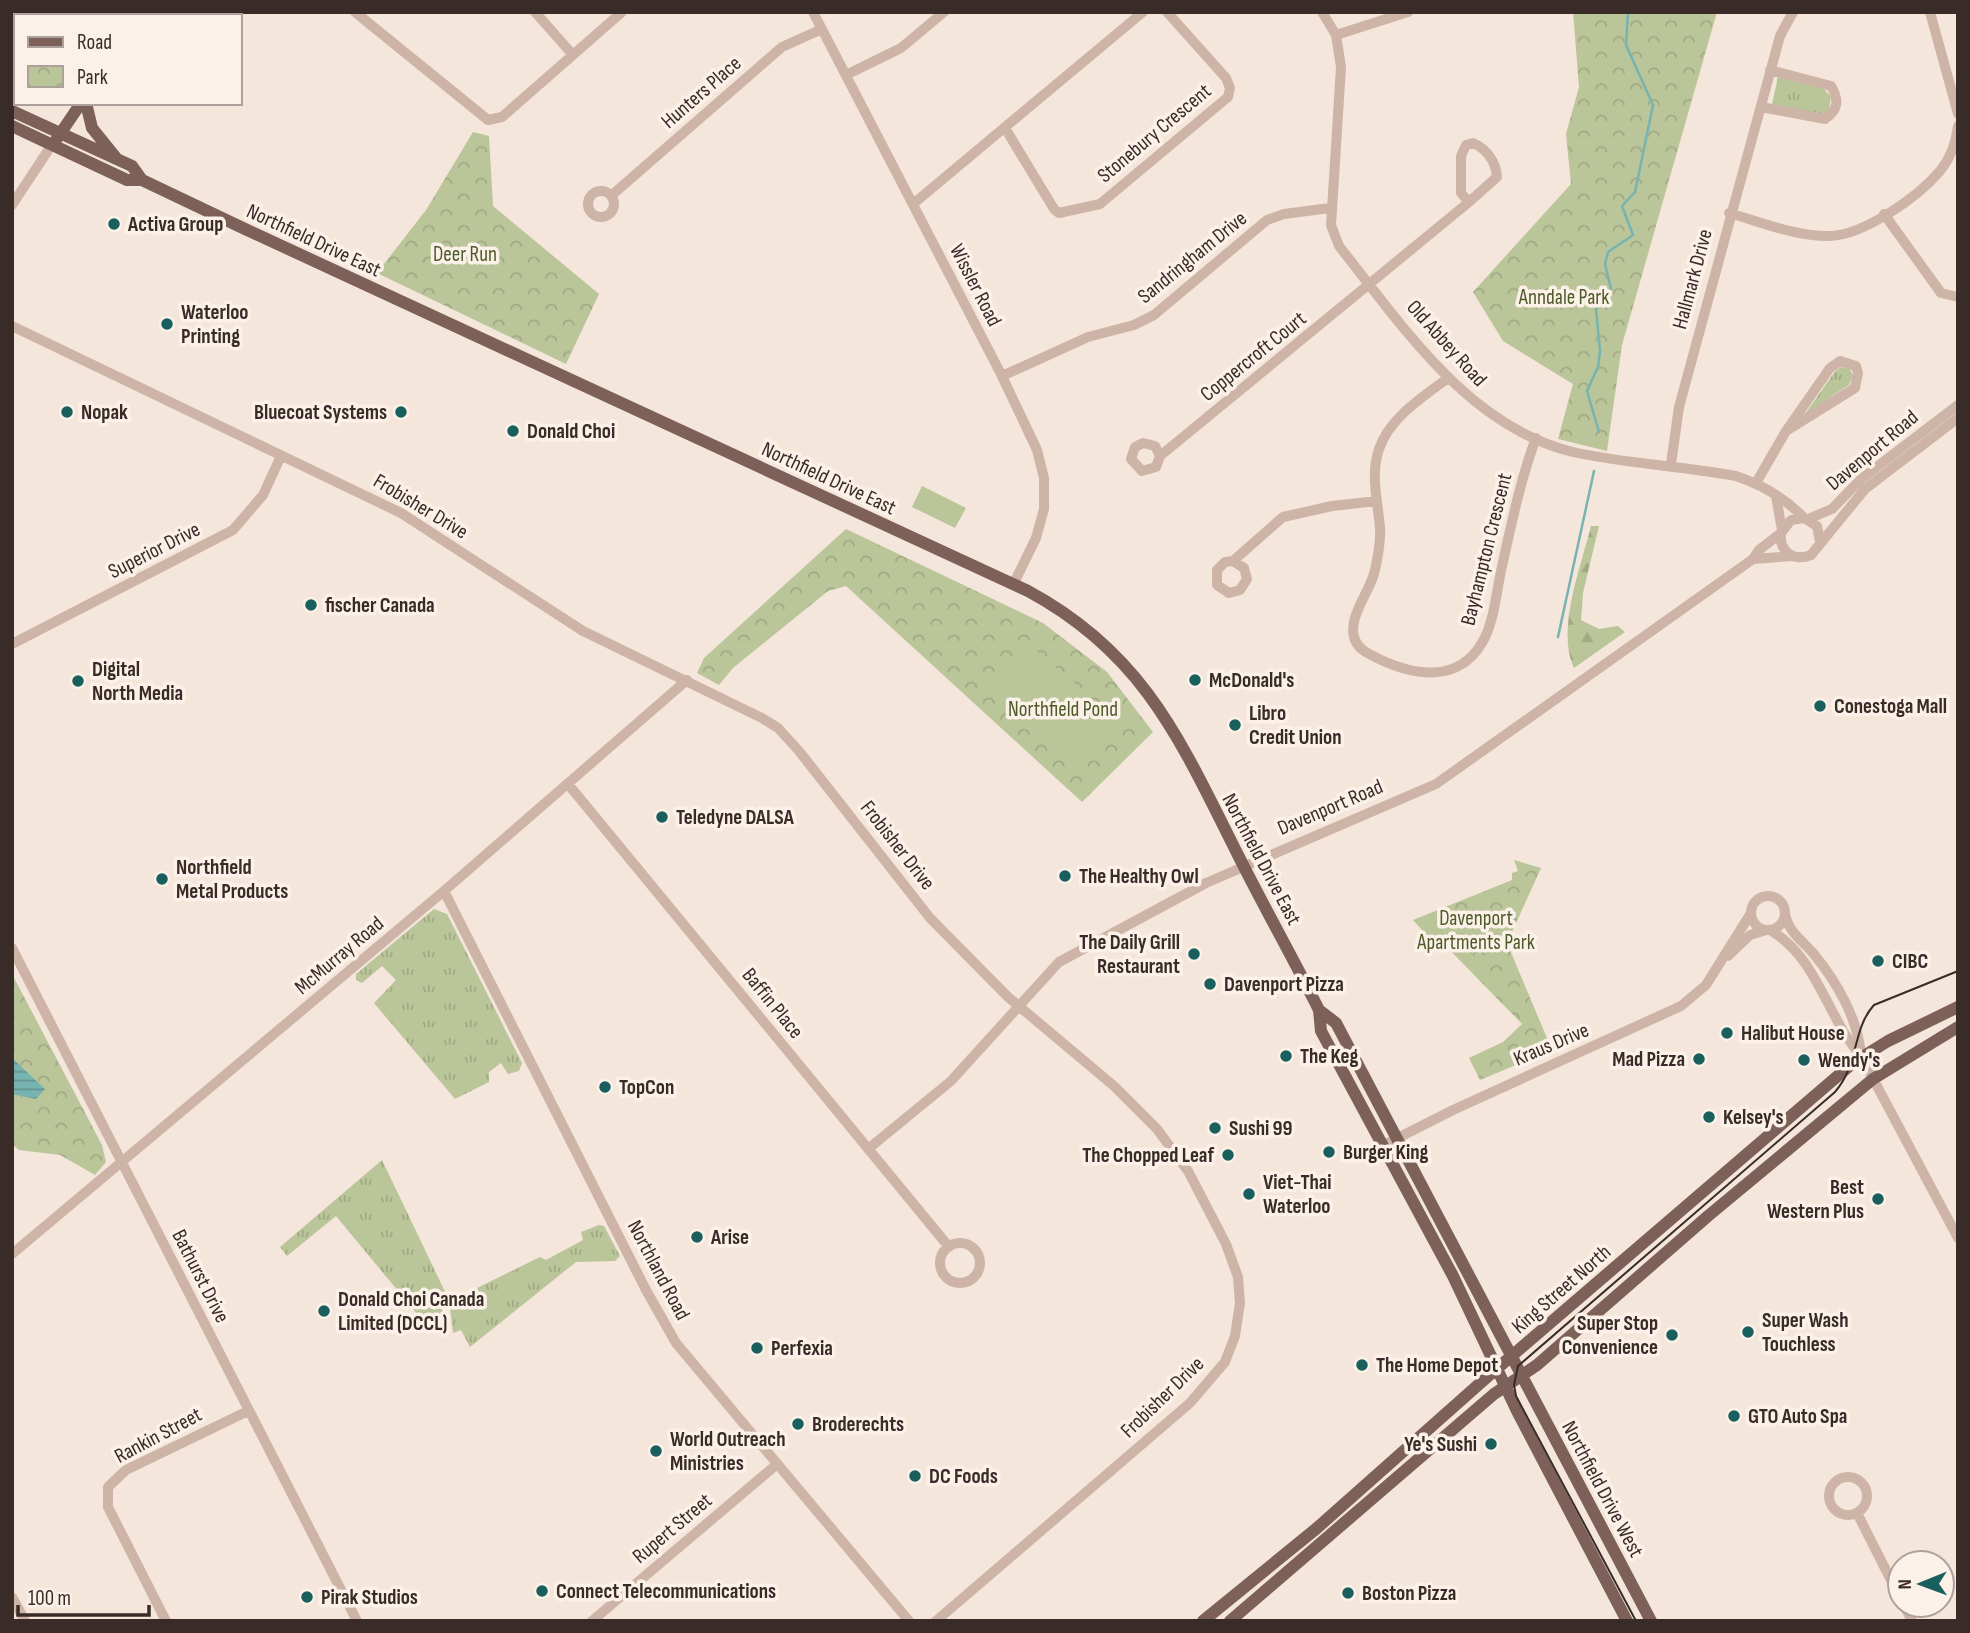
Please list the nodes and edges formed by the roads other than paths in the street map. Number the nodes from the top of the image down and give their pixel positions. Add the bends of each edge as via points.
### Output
1 (355, 12) edge
2 (535, 12) edge
3 (622, 12) edge
4 (813, 12) edge
5 (944, 12) edge
6 (1143, 12) edge
7 (1167, 12) edge
8 (1322, 12) edge
9 (1408, 12) edge
10 (1793, 12) edge
11 (1930, 12) edge
12 (822, 29) junction
13 (1336, 35) junction
14 (573, 55) junction
15 (1770, 70) junction
16 (848, 74) junction
17 (82, 105) edge
18 (85, 105) edge
19 (1761, 107) junction
20 (12, 111) edge
21 (1958, 114) edge
22 (12, 126) edge
23 (1958, 127) edge
24 (1006, 128) junction
25 (60, 134) junction
26 (51, 145) junction
27 (117, 159) junction
28 (142, 180) junction
29 (612, 195) dead end
30 (1469, 202) junction
31 (913, 204) junction
32 (12, 205) edge
33 (1330, 208) junction
34 (1729, 213) junction
35 (1884, 214) junction
36 (1371, 286) junction
37 (1958, 298) edge
38 (12, 326) edge
39 (1002, 376) junction
40 (1448, 378) junction
41 (1958, 405) edge
42 (1958, 418) edge
43 (1786, 431) junction
44 (1536, 438) junction
45 (281, 456) junction
46 (1160, 456) dead end
47 (1671, 464) junction
48 (1756, 483) junction
49 (1776, 496) junction
50 (1377, 501) junction
51 (1806, 518) junction
52 (1781, 531) junction
53 (1820, 542) junction
54 (1792, 556) junction
55 (1753, 559) junction
56 (1233, 561) dead end
57 (1013, 585) junction
58 (12, 644) edge
59 (687, 680) junction
60 (568, 784) junction
61 (1243, 866) junction
62 (444, 891) junction
63 (1751, 914) junction
64 (1785, 914) junction
65 (1768, 930) junction
66 (12, 948) edge
67 (1722, 961) junction
68 (1019, 1005) junction
69 (1958, 1007) edge
70 (1319, 1010) junction
71 (1958, 1027) edge
72 (1861, 1056) junction
73 (1873, 1079) junction
74 (1395, 1139) junction
75 (1382, 1146) junction
76 (868, 1149) junction
77 (122, 1164) junction
78 (1958, 1238) edge
79 (949, 1247) junction
80 (12, 1254) edge
81 (1513, 1356) junction
82 (1498, 1369) junction
83 (1522, 1375) junction
84 (1505, 1387) junction
85 (248, 1410) junction
86 (776, 1465) junction
87 (1857, 1513) dead end
88 (1886, 1570) edge
89 (12, 1597) edge
90 (24, 1621) edge
91 (166, 1621) edge
92 (357, 1621) edge
93 (592, 1621) edge
94 (909, 1621) edge
95 (936, 1621) edge
96 (1203, 1621) edge
97 (1230, 1621) edge
98 (1627, 1621) edge
99 (1651, 1621) edge

1 - 14 street via 488,120 502,117
2 - 14 street
3 - 14 street
4 - 12 street, Wissler Road
5 - 16 street via 901,48
6 - 24 street
7 - 24 street, Stonebury Crescent via 1226,78 1228,97 1100,204 1059,213 1054,209
8 - 13 street, Old Abbey Road
9 - 13 street
10 - 15 street, Hallmark Drive
11 - 21 street
12 - 16 street, Wissler Road
12 - 29 street, Hunters Place via 782,47
13 - 33 street, Old Abbey Road via 1341,67
15 - 19 street, Hallmark Drive
15 - 19 street via 1831,86 1838,100 1825,119
16 - 31 street, Wissler Road
17 - 25 main road
18 - 27 main road via 92,128
19 - 34 street, Hallmark Drive
20 - 25 main road, Northfield Drive East
22 - 26 main road, Northfield Drive East
23 - 35 street via 1955,144 1940,171
24 - 31 street
25 - 26 main road
25 - 27 main road, Northfield Drive East
26 - 28 main road, Northfield Drive East via 127,180
26 - 32 street
27 - 28 main road, Northfield Drive East via 132,166
28 - 57 main road, Northfield Drive East
30 - 30 street, Coppercroft Court via 1497,177 1497,166 1473,143 1466,145 1461,156 1461,193
30 - 36 street, Coppercroft Court
31 - 39 street, Wissler Road
33 - 36 street, Old Abbey Road via 1339,246
33 - 39 street, Sandringham Drive via 1268,220 1154,315 1088,337
34 - 35 street via 1829,236 1867,227
34 - 47 street, Hallmark Drive via 1679,407
35 - 37 street via 1941,293
36 - 40 street, Old Abbey Road
36 - 46 street, Coppercroft Court
38 - 45 street, Frobisher Drive
39 - 57 street, Wissler Road via 1037,450 1045,494 1041,523
40 - 44 street, Old Abbey Road via 1480,408
40 - 50 street, Bayhampton Crescent via 1388,431 1374,471
41 - 51 street, Davenport Road via 1880,463 1832,509
42 - 53 street, Davenport Road via 1865,489
43 - 43 street via 1855,388 1856,366 1840,361 1830,368
43 - 48 street
44 - 47 street, Old Abbey Road via 1571,451
44 - 50 street, Bayhampton Crescent via 1520,482 1483,640 1463,664 1443,673 1422,674 1389,664 1367,654 1354,638 1356,616 1373,579 1379,549
45 - 58 street, Superior Drive via 263,495 233,530
45 - 59 street, Frobisher Drive via 401,513 583,631
47 - 48 street, Old Abbey Road
48 - 49 street, Old Abbey Road
49 - 51 street, Old Abbey Road
49 - 52 street
50 - 56 street via 1283,517
51 - 52 street via 1791,520
51 - 53 street via 1817,526
52 - 54 street via 1783,549
52 - 55 street, Davenport Road
53 - 54 street via 1811,555
54 - 55 street
55 - 61 street, Davenport Road via 1444,779
57 - 61 main road, Northfield Drive East via 1079,623 1134,673 1174,730
59 - 60 street, McMurray Road
59 - 68 street, Frobisher Drive via 778,729 930,918
60 - 62 street, McMurray Road
60 - 76 street, Baffin Place
61 - 68 street, Davenport Road via 1067,957
61 - 70 main road, Northfield Drive East
62 - 77 street, McMurray Road
62 - 86 street, Northland Road via 676,1343
63 - 64 street via 1757,900 1768,896 1781,902
63 - 65 street via 1756,925
63 - 67 street, Kraus Drive
64 - 65 street via 1780,925
64 - 72 street via 1793,934 1831,978 1856,1025
65 - 67 street, Kraus Drive via 1750,935
65 - 72 street via 1802,957
66 - 77 street, Bathurst Drive
67 - 74 street, Kraus Drive via 1702,989 1668,1014
68 - 76 street, Davenport Road via 951,1081
68 - 95 street, Frobisher Drive via 1114,1086 1170,1144 1226,1244 1238,1278 1240,1303 1225,1362 1190,1403
69 - 72 main road, King Street North
70 - 74 main road, Northfield Drive East via 1336,1023
70 - 75 main road, Northfield Drive East via 1321,1031
71 - 73 main road, King Street North
72 - 73 street
72 - 81 main road, King Street North
73 - 78 street
73 - 83 main road, King Street North
74 - 75 street, Kraus Drive
74 - 81 main road, Northfield Drive East
75 - 82 main road, Northfield Drive East
76 - 79 street, Baffin Place
77 - 80 street, McMurray Road
77 - 85 street, Bathurst Drive
79 - 79 street, Baffin Place via 941,1257 943,1273 955,1282 972,1279 979,1268 975,1251 963,1244
81 - 82 main road, King Street North
81 - 83 main road, Northfield Drive West
82 - 84 main road, Northfield Drive West
82 - 96 main road, King Street North
83 - 84 main road, King Street North
83 - 99 main road, Northfield Drive West
84 - 97 main road, King Street North
84 - 98 main road, Northfield Drive West
85 - 91 street, Rankin Street via 126,1470 108,1487 108,1507
85 - 92 street, Bathurst Drive
86 - 93 street, Rupert Street
86 - 94 street, Northland Road
87 - 88 street
89 - 90 street

